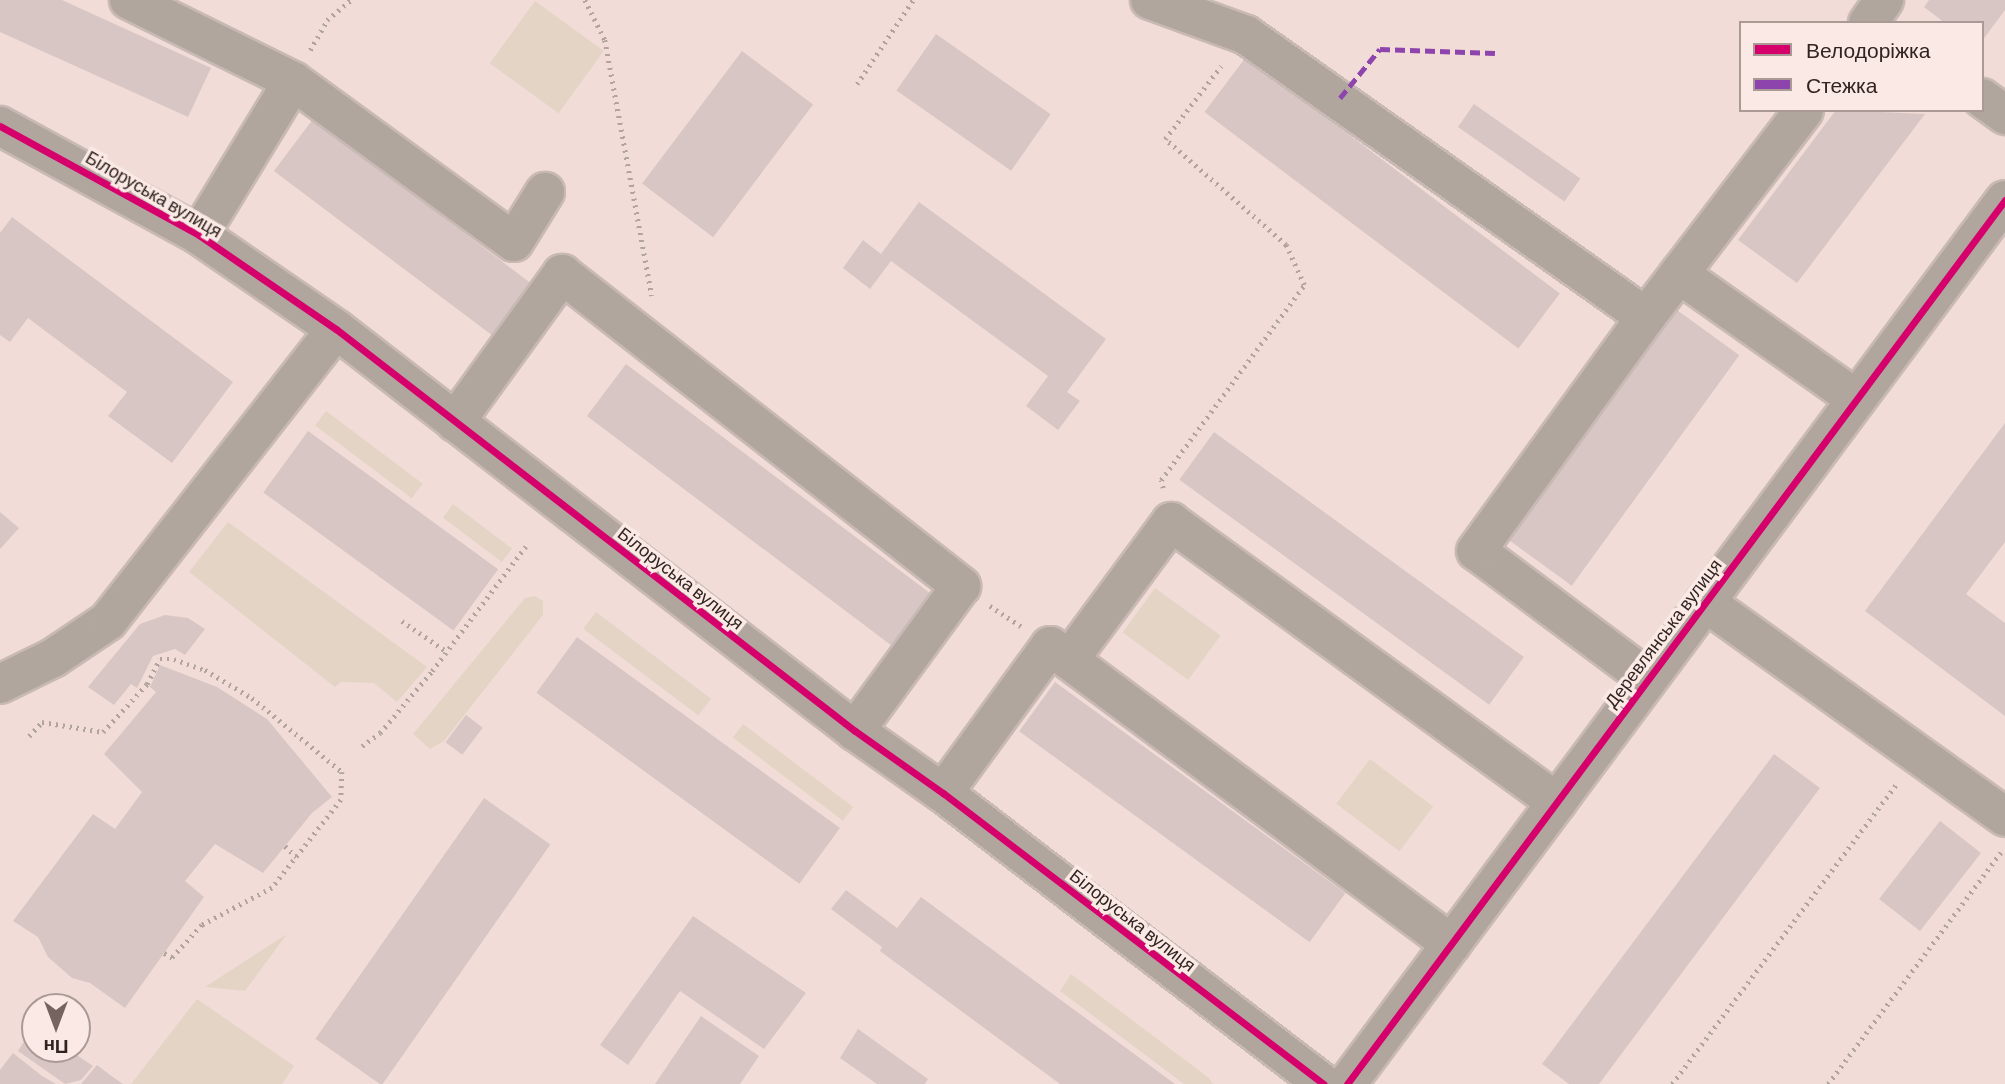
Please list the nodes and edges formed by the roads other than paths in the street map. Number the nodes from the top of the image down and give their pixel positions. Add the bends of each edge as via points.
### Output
1 (130, 0) edge
2 (1150, 0) edge
3 (293, 81) junction
4 (1984, 99) edge
5 (1802, 112) edge
6 (2005, 115) edge
7 (0, 126) edge
8 (545, 192) dead end
9 (2001, 214) edge
10 (199, 235) junction
11 (1679, 274) junction
12 (1646, 317) junction
13 (336, 330) junction
14 (1856, 399) junction
15 (455, 422) junction
16 (1705, 603) junction
17 (1059, 653) junction
18 (1648, 679) junction
19 (0, 684) edge
20 (855, 731) junction
21 (943, 793) junction
22 (1557, 802) junction
23 (2005, 817) edge
24 (1451, 943) junction
25 (1324, 1084) edge
26 (1347, 1084) edge

1 - 3 street
2 - 12 street via 1246,36
3 - 8 street via 514,242
3 - 10 street
4 - 6 street
5 - 11 street
7 - 10 street, Білоруська вулиця
9 - 14 street, Деревлянська вулиця
10 - 13 street, Білоруська вулиця
11 - 12 street
11 - 14 street
12 - 18 street via 1476,551
13 - 15 street, Білоруська вулиця
13 - 19 street via 108,621 53,658
14 - 16 street, Деревлянська вулиця
15 - 20 street, Білоруська вулиця
15 - 20 street via 562,274 961,586
16 - 18 street, Деревлянська вулиця
16 - 23 street
17 - 21 street
17 - 22 street via 1171,522
17 - 24 street
18 - 22 street, Деревлянська вулиця
20 - 21 street, Білоруська вулиця
21 - 25 street, Білоруська вулиця
22 - 24 street, Деревлянська вулиця
24 - 26 street, Деревлянська вулиця

